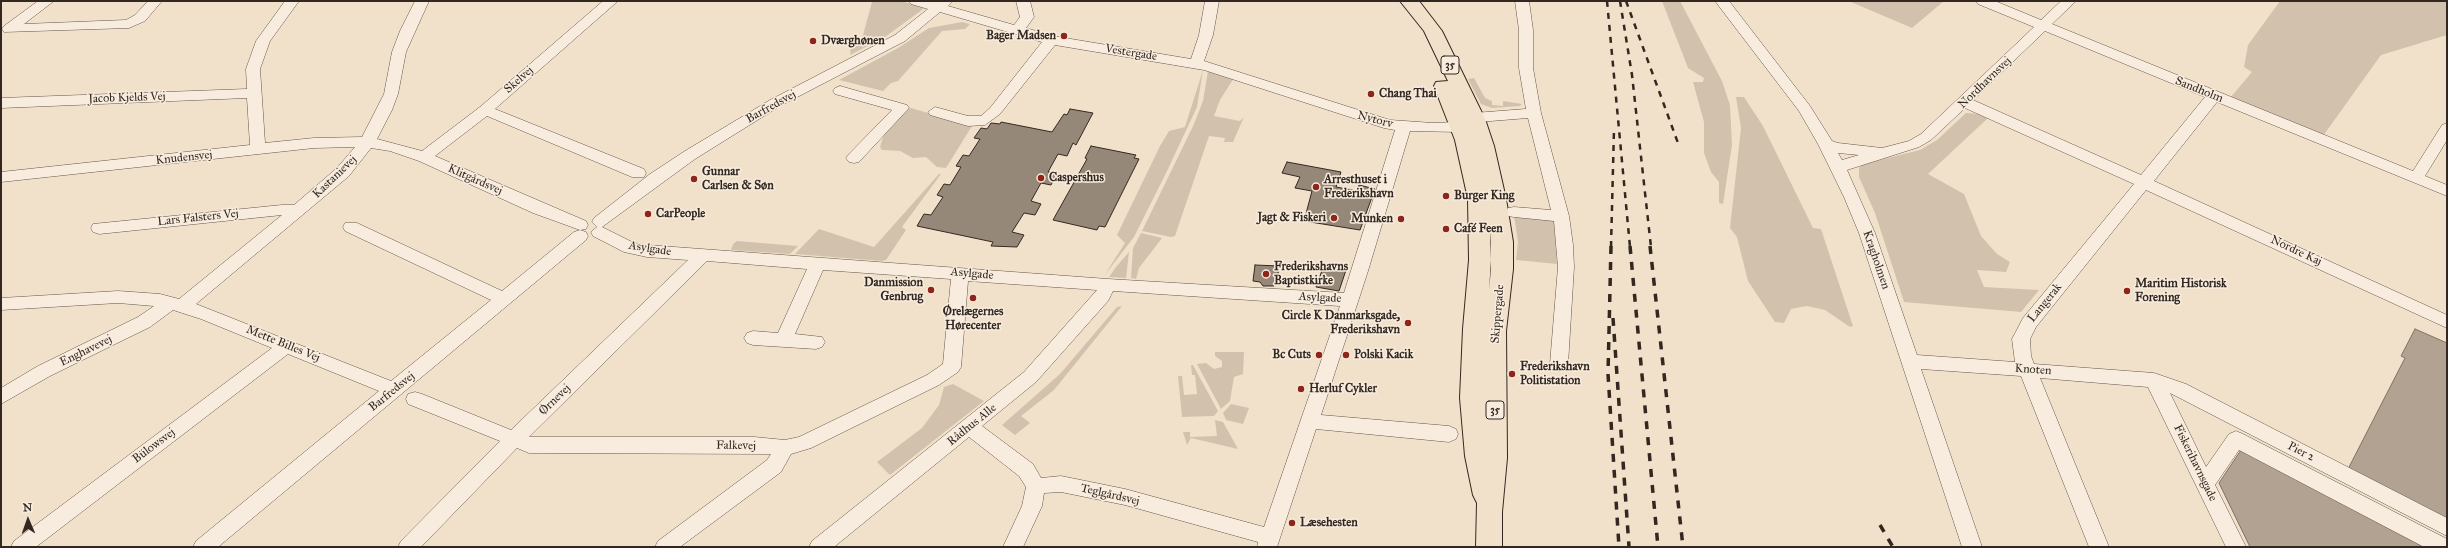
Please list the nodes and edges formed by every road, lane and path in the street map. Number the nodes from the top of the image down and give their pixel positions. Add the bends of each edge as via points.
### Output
1 (47, 1) edge
2 (155, 1) edge
3 (292, 1) edge
4 (422, 1) edge
5 (611, 1) edge
6 (916, 1) edge
7 (1022, 1) edge
8 (1212, 1) edge
9 (1522, 1) edge
10 (1722, 1) edge
11 (1983, 1) edge
12 (2069, 1) edge
13 (943, 5) edge
14 (1412, 7) edge
15 (2043, 26) junction
16 (1017, 30) junction
17 (5, 32) edge
18 (1051, 40) junction
19 (1196, 64) junction
20 (840, 91) dead end
21 (254, 92) junction
22 (2214, 96) junction
23 (1965, 102) junction
24 (1, 103) edge
25 (485, 110) junction
26 (934, 112) dead end
27 (1345, 112) joint
28 (1534, 113) junction
29 (1464, 121) junction
30 (1404, 127) junction
31 (2447, 128) edge
32 (367, 142) junction
33 (1826, 144) junction
34 (258, 149) junction
35 (1892, 151) junction
36 (424, 157) junction
37 (854, 158) dead end
38 (1838, 168) junction
39 (638, 173) dead end
40 (1, 178) edge
41 (2416, 178) junction
42 (2143, 182) junction
43 (2447, 190) edge
44 (298, 211) junction
45 (1514, 212) dead end
46 (1561, 216) junction
47 (351, 226) dead end
48 (600, 227) junction
49 (99, 228) dead end
50 (580, 231) junction
51 (703, 255) junction
52 (818, 263) junction
53 (960, 273) junction
54 (1108, 285) junction
55 (504, 299) junction
56 (1349, 300) junction
57 (1, 304) edge
58 (177, 305) junction
59 (2447, 322) edge
60 (753, 338) dead end
61 (784, 340) junction
62 (816, 342) dead end
63 (287, 346) junction
64 (1911, 361) junction
65 (1559, 364) dead end
66 (2027, 370) junction
67 (2154, 380) junction
68 (394, 390) junction
69 (1, 397) edge
70 (415, 399) dead end
71 (1309, 421) junction
72 (970, 427) junction
73 (1449, 434) dead end
74 (513, 440) junction
75 (785, 448) junction
76 (2205, 484) junction
77 (1036, 486) junction
78 (2447, 528) edge
79 (1269, 542) edge
80 (21, 547) edge
81 (203, 547) edge
82 (408, 547) edge
83 (666, 547) edge
84 (819, 547) edge
85 (1012, 547) edge
86 (1489, 547) edge
87 (1972, 547) edge
88 (2100, 547) edge
89 (2236, 547) edge
90 (2443, 547) edge

1 - 17 street
2 - 17 street via 140,18 129,24
3 - 21 street via 263,41 257,54 253,69
4 - 32 street, Kastanievej via 399,52 391,94 385,110
5 - 25 street, Skelvej
6 - 13 street, Vestergade
7 - 16 street via 1027,17
8 - 19 street via 1206,35
9 - 28 street via 1526,30 1526,68
10 - 33 street, Kragholmen via 1805,109
11 - 15 street, Sandholm
12 - 15 street, Nordhavnsvej
13 - 16 street, Vestergade
13 - 48 street, Barfredsvej via 900,38 775,104 656,178
14 - 29 main road, 35 via 1446,56
15 - 22 street, Sandholm
15 - 23 street, Nordhavnsvej
16 - 18 street, Vestergade
18 - 19 street, Vestergade
18 - 26 street via 996,111 986,119 980,122 968,121
19 - 27 street, Vestergade via 1243,76
20 - 37 street via 902,108
21 - 24 street, Jacob Kjelds Vej
21 - 34 street
22 - 41 street, Sandholm
22 - 42 street, Langerak
23 - 35 street, Nordhavnsvej via 1926,137
23 - 42 street, Nordre Kaj
25 - 36 street, Skelvej
25 - 39 street
27 - 30 street, Nytorv
28 - 29 street, Nytorv
28 - 46 street
29 - 30 street, Nytorv via 1417,129
29 - 86 main road, Skippergade / 35 via 1479,217 1480,260 1472,356 1472,398 1477,456 1489,512
30 - 56 street
31 - 41 street
32 - 34 street, Knudensvej via 314,143
32 - 36 street, Klitgårdsvej via 392,146
32 - 44 street, Kastanievej via 343,172
33 - 35 street, Nordhavnsvej via 1836,148
33 - 38 street, Kragholmen
34 - 40 street, Knudensvej
35 - 38 street, Nordhavnsvej
36 - 50 street, Klitgårdsvej via 539,209
38 - 64 street, Kragholmen via 1867,233
41 - 43 street, Sandholm
42 - 59 street, Nordre Kaj
42 - 66 street, Langerak via 2028,323 2020,347
44 - 49 street, Lars Falsters Vej via 282,210
44 - 58 street, Kastanievej
45 - 46 street
46 - 65 street via 1566,268
47 - 55 street
48 - 50 street via 592,221
48 - 51 street, Asylgade via 630,248
50 - 55 street, Barfredsvej
51 - 52 street, Asylgade
51 - 74 street, Ørnevej
52 - 53 street, Asylgade
52 - 61 street
53 - 54 street, Asylgade
53 - 75 street, Falkevej via 952,367 933,380 804,443
54 - 56 street, Asylgade
54 - 72 street, Rådhus Alle via 1102,297 1055,352 1030,377
55 - 68 street, Barfredsvej
56 - 71 street
57 - 58 street, Mette Billes Vej via 118,297 160,300
58 - 63 street, Mette Billes Vej via 207,314
58 - 69 street, Enghavevej via 44,372
60 - 61 street
61 - 62 street
63 - 68 street, Mette Billes Vej
63 - 80 street, Bülowsvej
64 - 66 street, Knoten
64 - 87 street, Kragholmen
66 - 67 street, Knoten
66 - 88 street, Langerak
67 - 76 street, Fiskerihavnsgade
67 - 78 street, Pier 2 via 2179,389
68 - 81 street, Barfredsvej
70 - 74 street, Falkevej
71 - 73 street
71 - 79 street
72 - 77 street via 1026,470
72 - 84 street, Rådhus Alle
74 - 75 street, Falkevej via 529,445 754,445
74 - 82 street, Ørnevej
75 - 83 street via 774,466
76 - 89 street, Fiskerihavnsgade
76 - 90 street, Pier 2 via 2236,439
77 - 79 street, Teglgårdsvej via 1061,484 1125,497
77 - 85 street via 1032,506

